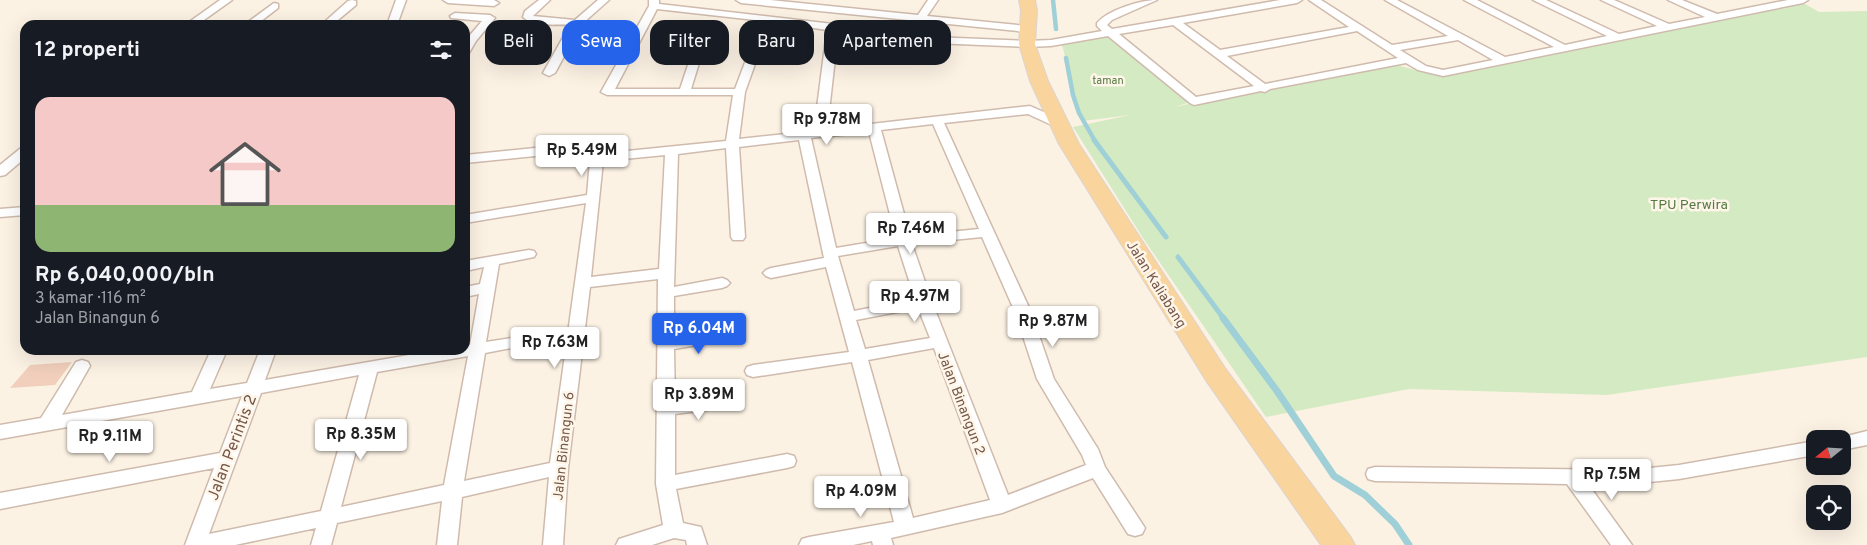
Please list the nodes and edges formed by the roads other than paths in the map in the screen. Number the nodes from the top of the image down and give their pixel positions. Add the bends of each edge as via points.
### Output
1 (227, 0) edge
2 (401, 0) edge
3 (448, 0) edge
4 (545, 0) edge
5 (604, 0) edge
6 (742, 0) edge
7 (933, 0) edge
8 (1027, 0) edge
9 (1152, 0) edge
10 (1255, 0) edge
11 (1296, 0) edge
12 (1314, 0) edge
13 (1390, 0) edge
14 (1469, 0) edge
15 (1538, 0) edge
16 (1606, 0) edge
17 (1673, 0) edge
18 (1742, 0) edge
19 (1803, 0) edge
20 (352, 3) dead end
21 (494, 3) dead end
22 (654, 3) edge
23 (274, 6) dead end
24 (1762, 8) junction
25 (455, 16) dead end
26 (1715, 18) junction
27 (771, 19) junction
28 (920, 19) junction
29 (197, 20) edge
30 (256, 20) edge
31 (332, 20) edge
32 (394, 20) edge
33 (581, 20) edge
34 (1174, 21) junction
35 (562, 22) edge
36 (824, 26) edge
37 (1667, 27) junction
38 (1358, 28) junction
39 (1105, 30) junction
40 (1036, 37) junction
41 (1459, 37) junction
42 (1617, 37) junction
43 (951, 38) edge
44 (470, 40) edge
45 (1391, 48) junction
46 (1563, 48) junction
47 (562, 50) edge
48 (1219, 54) junction
49 (1408, 59) junction
50 (1502, 60) junction
51 (693, 65) edge
52 (828, 65) edge
53 (549, 73) dead end
54 (1265, 89) junction
55 (684, 92) junction
56 (739, 92) junction
57 (937, 120) junction
58 (1060, 124) junction
59 (874, 127) junction
60 (820, 134) junction
61 (804, 136) junction
62 (732, 144) junction
63 (672, 151) junction
64 (20, 155) edge
65 (470, 158) edge
66 (597, 158) junction
67 (0, 172) edge
68 (594, 198) junction
69 (20, 212) edge
70 (0, 213) edge
71 (470, 218) edge
72 (988, 232) junction
73 (738, 238) dead end
74 (904, 241) junction
75 (529, 254) dead end
76 (832, 257) junction
77 (492, 261) junction
78 (470, 265) edge
79 (666, 273) junction
80 (771, 273) dead end
81 (582, 283) junction
82 (722, 283) dead end
83 (487, 288) junction
84 (470, 291) edge
85 (666, 293) junction
86 (924, 302) junction
87 (847, 317) junction
88 (727, 335) dead end
89 (938, 342) junction
90 (511, 343) dead end
91 (666, 344) junction
92 (477, 349) junction
93 (470, 350) edge
94 (217, 355) edge
95 (266, 355) edge
96 (441, 355) edge
97 (857, 356) junction
98 (82, 366) dead end
99 (370, 367) junction
100 (753, 371) dead end
101 (254, 388) junction
102 (198, 398) junction
103 (729, 401) dead end
104 (666, 408) junction
105 (47, 424) junction
106 (0, 432) edge
107 (1806, 450) edge
108 (226, 459) junction
109 (787, 461) dead end
110 (559, 468) junction
111 (1097, 469) junction
112 (1375, 474) dead end
113 (1573, 477) junction
114 (666, 484) junction
115 (453, 490) junction
116 (0, 501) edge
117 (1002, 505) junction
118 (328, 517) junction
119 (906, 528) junction
120 (1135, 528) dead end
121 (674, 530) junction
122 (252, 539) edge
123 (881, 539) edge
124 (195, 545) edge
125 (321, 545) edge
126 (447, 545) edge
127 (553, 545) edge
128 (626, 545) edge
129 (697, 545) edge
130 (809, 545) edge
131 (1339, 545) edge
132 (1622, 545) edge

1 - 29 street
2 - 32 street
3 - 21 street
4 - 35 street via 528,17
5 - 33 street
6 - 28 street
7 - 28 street
8 - 40 main road, Jalan Kaliabang
9 - 39 street via 1108,18 1102,23
10 - 39 street
11 - 34 street
12 - 38 street
13 - 41 street
14 - 46 street
15 - 42 street
16 - 37 street
17 - 26 street
18 - 24 street
19 - 24 street
20 - 31 street
22 - 27 street
22 - 55 street via 607,92
23 - 30 street
24 - 26 street
25 - 44 street via 490,18
26 - 37 street
27 - 36 street
27 - 56 street via 760,36
28 - 40 street
34 - 39 street
34 - 48 street
37 - 42 street
38 - 45 street
38 - 48 street
39 - 40 street
39 - 54 street via 1194,101
40 - 43 street
40 - 58 main road, Jalan Kaliabang via 1039,81
41 - 45 street
41 - 50 street
42 - 46 street
45 - 49 street
46 - 50 street
47 - 53 street
48 - 54 street
49 - 50 street via 1422,68 1443,73
49 - 54 street
51 - 55 street
52 - 60 street
55 - 56 street
56 - 62 street
57 - 58 street via 1030,110
57 - 59 street
57 - 72 street
58 - 131 main road, Jalan Kaliabang via 1068,144 1216,375
59 - 60 street
59 - 74 street, Jalan Binangun 2
60 - 61 street
61 - 62 street
61 - 76 street
62 - 63 street
62 - 73 street
63 - 66 street
63 - 79 street
64 - 67 street
65 - 66 street via 535,152
66 - 68 street, Jalan Binangun 6
68 - 71 street
68 - 81 street, Jalan Binangun 6
69 - 70 street
72 - 74 street
72 - 111 street via 1023,312 1046,378
74 - 76 street
74 - 86 street, Jalan Binangun 2
75 - 77 street
76 - 80 street
76 - 87 street
77 - 78 street
77 - 83 street
79 - 81 street
79 - 85 street
81 - 110 street, Jalan Binangun 6
82 - 85 street
83 - 84 street
83 - 92 street
85 - 91 street
86 - 87 street
86 - 89 street, Jalan Binangun 2
87 - 97 street
88 - 91 street
89 - 97 street
89 - 117 street, Jalan Binangun 2
90 - 92 street
91 - 104 street
92 - 93 street
92 - 115 street
94 - 102 street
95 - 101 street, Jalan Perintis 2
96 - 99 street
97 - 100 street
97 - 119 street
98 - 105 street
99 - 101 street
99 - 118 street
101 - 102 street
101 - 108 street, Jalan Perintis 2
102 - 105 street
103 - 104 street
104 - 114 street
105 - 106 street
107 - 113 street via 1679,472 1630,477
108 - 116 street
108 - 124 street, Jalan Perintis 2
109 - 114 street
110 - 115 street
110 - 127 street, Jalan Binangun 6
111 - 117 street
111 - 120 street
112 - 113 street
113 - 132 street
114 - 121 street
115 - 118 street
115 - 126 street
117 - 119 street
118 - 122 street
118 - 125 street
119 - 123 street
121 - 128 street
121 - 129 street via 694,533
122 - 124 street
123 - 130 street

